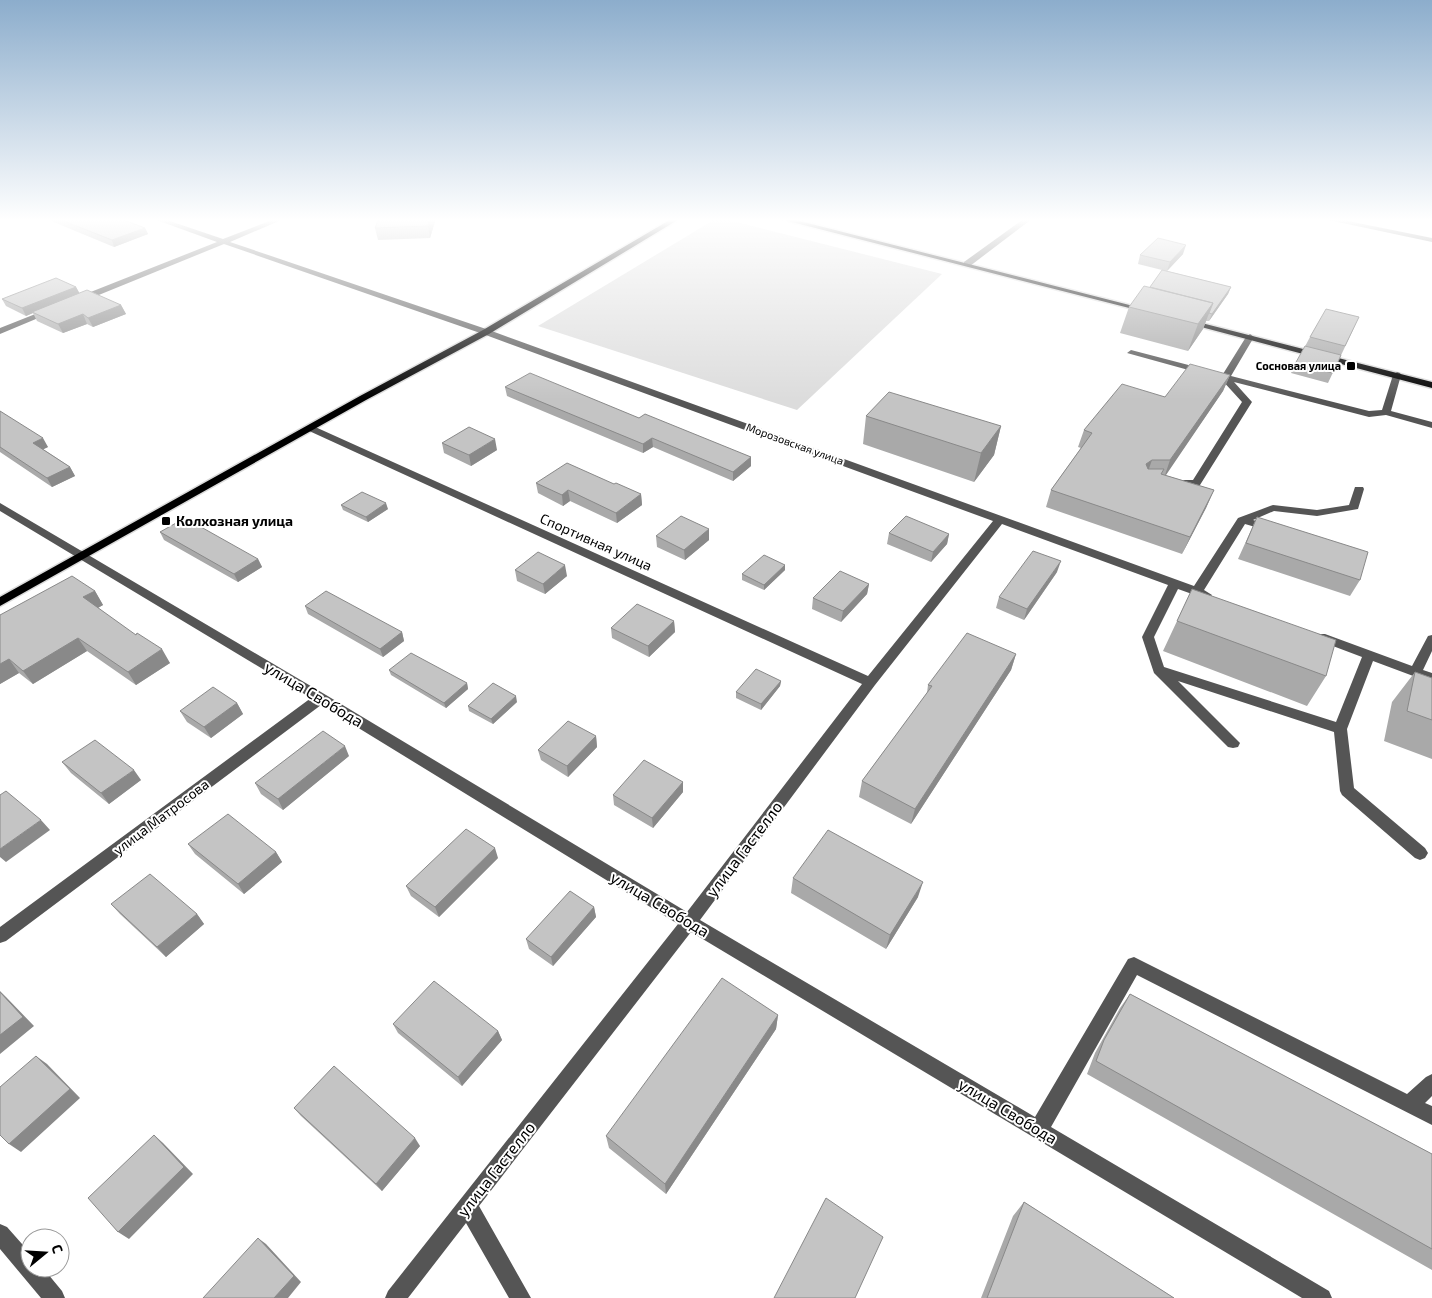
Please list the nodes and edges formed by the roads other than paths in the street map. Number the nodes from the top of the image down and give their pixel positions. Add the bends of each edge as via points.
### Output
1 (133, 279) edge
2 (328, 279) edge
3 (576, 279) edge
4 (1024, 279) edge
5 (74, 302) edge
6 (56, 309) edge
7 (1155, 312) edge
8 (1183, 320) edge
9 (0, 331) edge
10 (486, 332) junction
11 (1250, 337) junction
12 (1131, 353) dead end
13 (1397, 375) junction
14 (1225, 378) junction
15 (1432, 384) edge
16 (1386, 412) junction
17 (1432, 425) edge
18 (310, 428) junction
19 (1163, 482) edge
20 (1359, 489) dead end
21 (0, 506) edge
22 (1001, 519) junction
23 (1242, 520) junction
24 (1279, 532) edge
25 (84, 556) junction
26 (1175, 583) junction
27 (1197, 591) junction
28 (1215, 598) edge
29 (0, 602) edge
30 (1315, 635) edge
31 (1432, 639) edge
32 (1369, 655) junction
33 (1159, 670) junction
34 (1415, 672) junction
35 (1432, 678) edge
36 (870, 682) junction
37 (321, 698) junction
38 (1340, 729) junction
39 (1233, 743) dead end
40 (1420, 853) dead end
41 (689, 922) junction
42 (0, 936) edge
43 (1432, 1083) edge
44 (1409, 1105) junction
45 (1432, 1116) edge
46 (1039, 1130) junction
47 (467, 1205) junction
48 (0, 1234) edge
49 (55, 1298) edge
50 (395, 1298) edge
51 (521, 1298) edge
52 (1322, 1298) edge

1 - 5 street
2 - 10 street, Морозовская улица
3 - 10 main road
4 - 7 main road
6 - 9 street
8 - 11 main road
10 - 18 main road
10 - 22 street, Морозовская улица
11 - 13 main road
11 - 14 street
12 - 14 street
13 - 15 main road
13 - 16 street
14 - 16 street via 1369,414
14 - 19 street via 1246,402 1196,483
16 - 17 street
18 - 25 main road
18 - 36 street, Спортивная улица
20 - 23 street via 1354,507 1317,513 1273,508
21 - 25 street, улица Свобода
22 - 26 street, Морозовская улица
22 - 36 street, улица Гастелло
23 - 24 street
23 - 27 street
25 - 29 main road
25 - 37 street, улица Свобода
26 - 27 street, Морозовская улица
26 - 33 street via 1148,637
27 - 28 street, Морозовская улица
30 - 32 street
31 - 34 street
32 - 34 street
32 - 38 street
33 - 38 street
33 - 39 street
34 - 35 street
36 - 41 street, улица Гастелло
37 - 41 street, улица Свобода
37 - 42 street, улица Матросова
38 - 40 street via 1347,791
41 - 46 street, улица Свобода
41 - 47 street, улица Гастелло
43 - 44 street
44 - 45 street
44 - 46 street via 1134,965
46 - 52 street, улица Свобода
47 - 50 street, улица Гастелло
47 - 51 street
48 - 49 street

